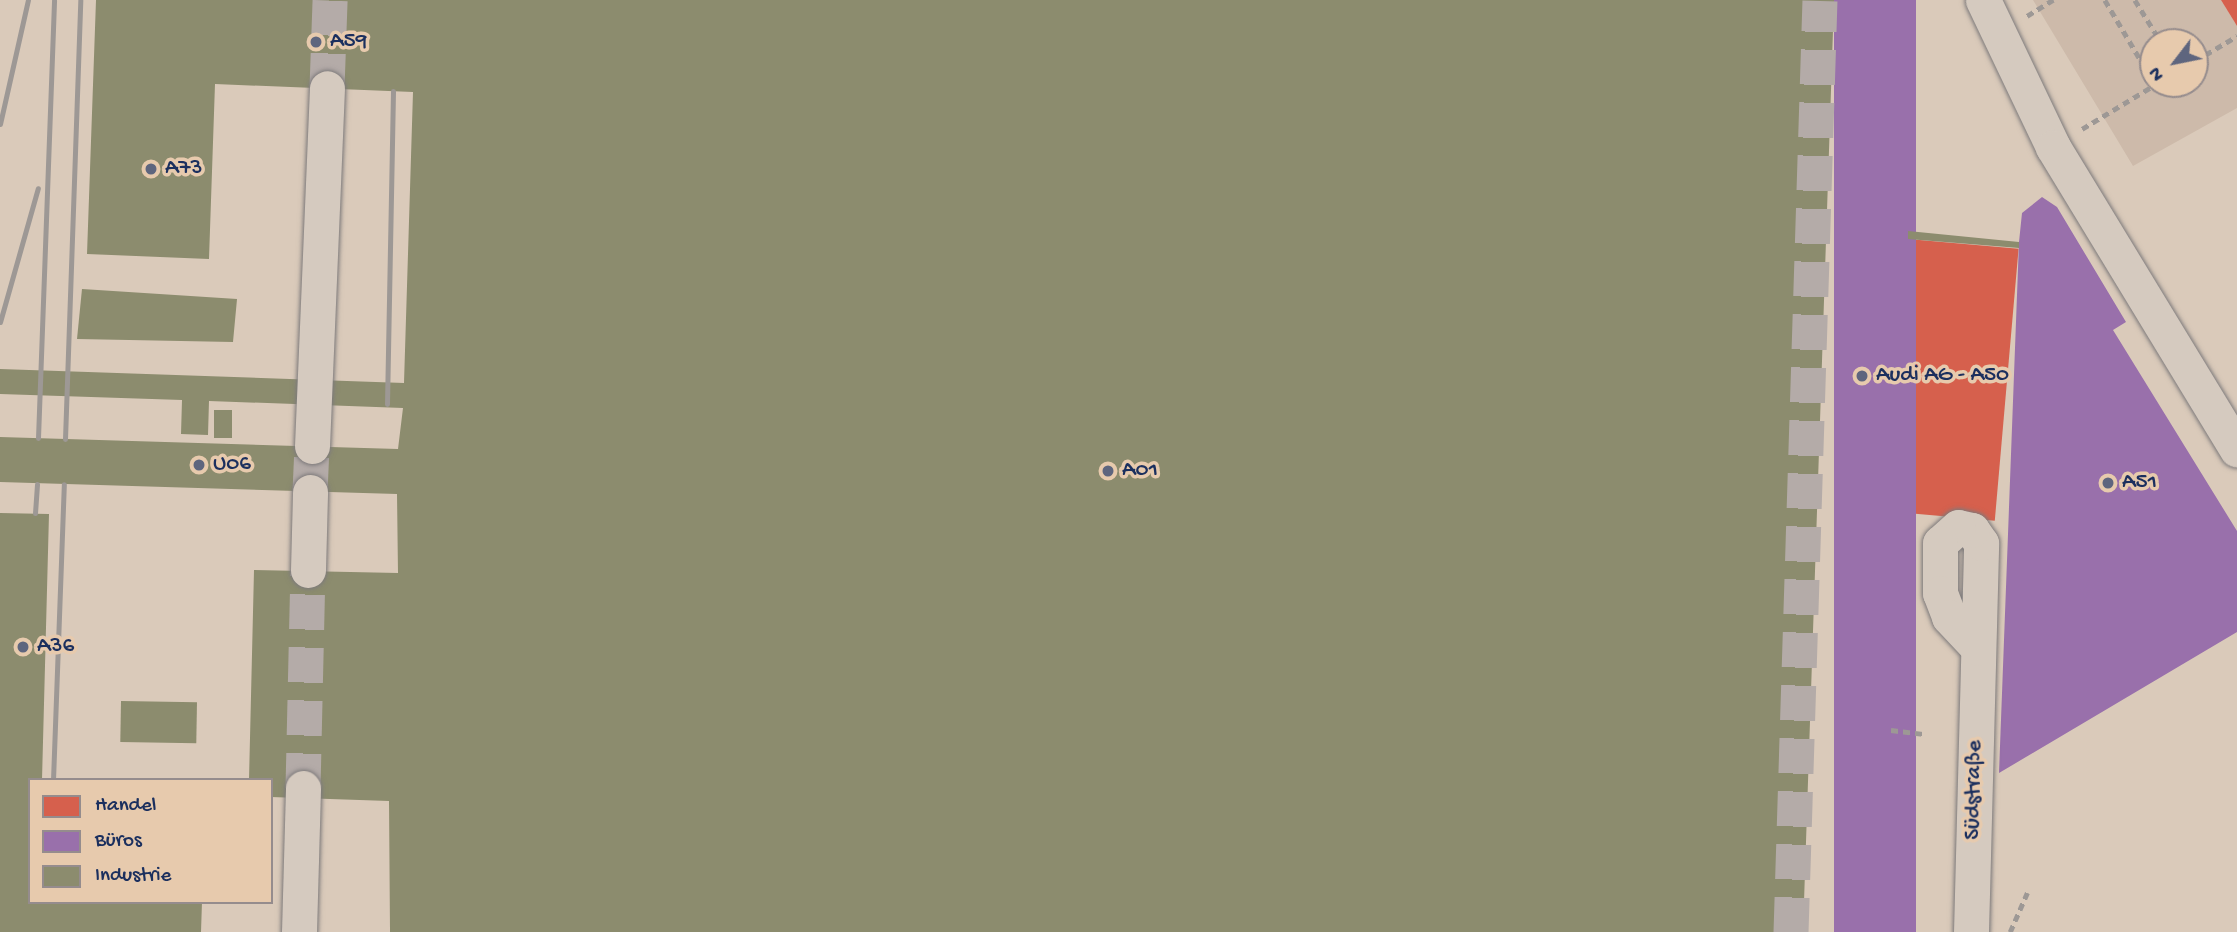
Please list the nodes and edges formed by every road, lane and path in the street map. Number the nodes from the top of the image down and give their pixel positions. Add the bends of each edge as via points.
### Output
1 (1983, 0) edge
2 (2053, 0) edge
3 (2105, 0) edge
4 (2135, 0) edge
5 (2038, 9) dead end
6 (2152, 28) edge
7 (2237, 36) edge
8 (2209, 53) edge
9 (2139, 56) edge
10 (327, 88) tunnel mouth
11 (2139, 93) edge
12 (2102, 116) dead end
13 (312, 446) tunnel mouth
14 (2237, 450) edge
15 (310, 492) tunnel mouth
16 (308, 570) tunnel mouth
17 (1979, 648) dead end
18 (1891, 730) dead end
19 (1925, 734) dead end
20 (303, 788) tunnel mouth
21 (2027, 893) dead end
22 (299, 932) edge
23 (1971, 932) edge
24 (2010, 932) edge

1 - 14 lane via 2053,147
2 - 5 path
3 - 9 path
4 - 6 path
7 - 8 path
10 - 13 lane
11 - 12 path
15 - 16 lane
17 - 23 lane, Südstraße
18 - 19 path
20 - 22 lane
21 - 24 path

